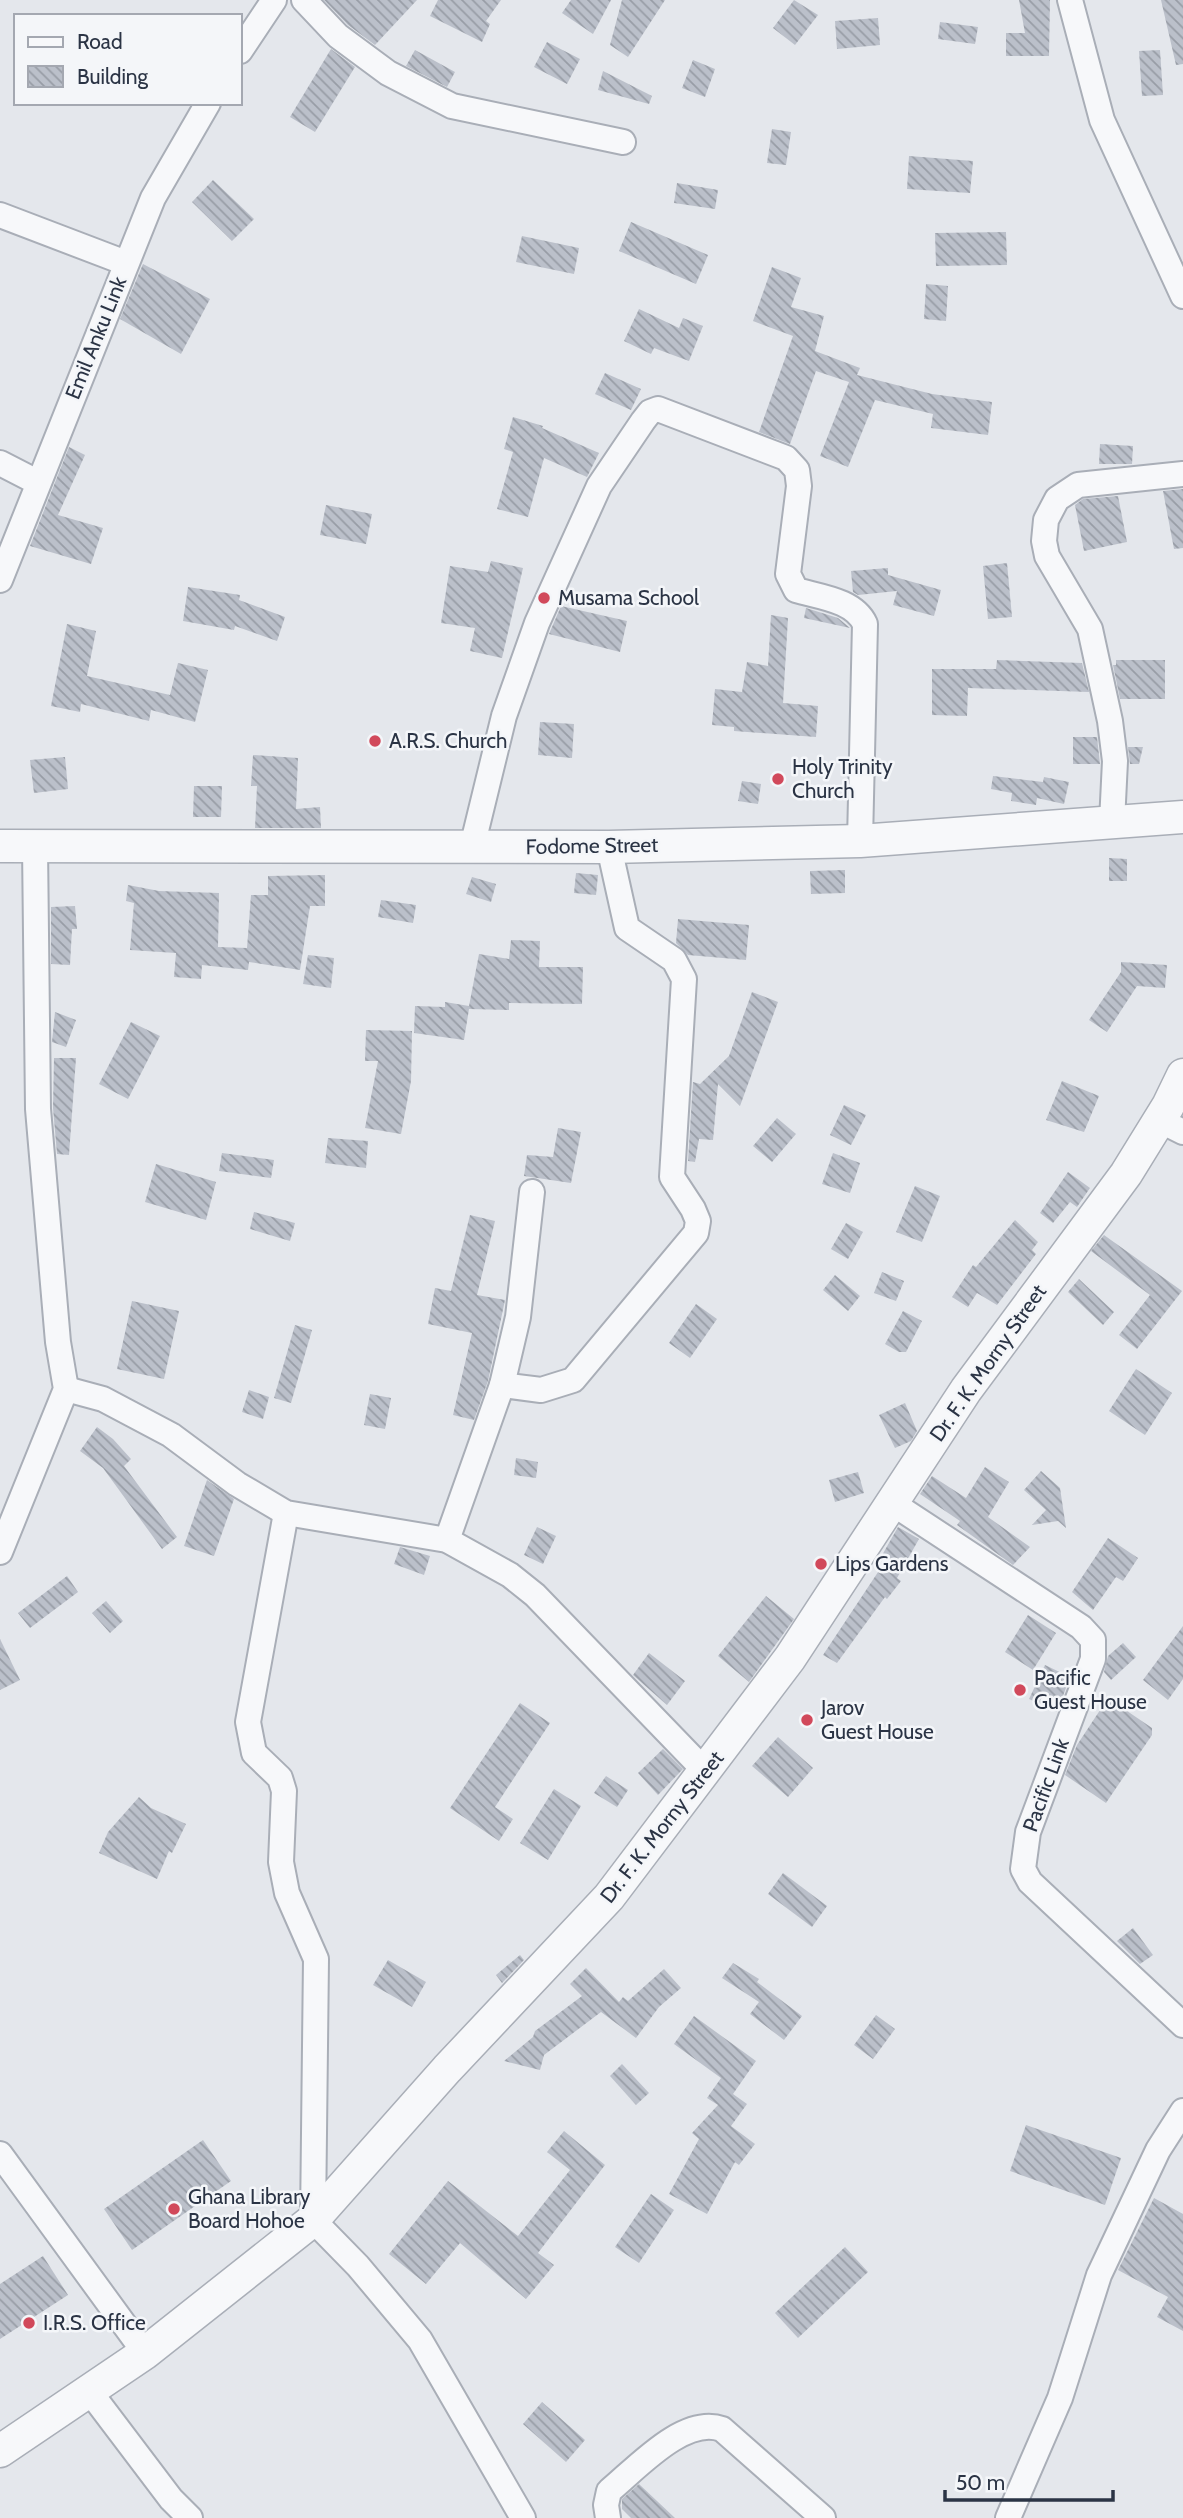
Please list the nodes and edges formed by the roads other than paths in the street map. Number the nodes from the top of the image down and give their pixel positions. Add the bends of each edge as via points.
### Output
1 (274, 0) edge
2 (304, 0) edge
3 (1070, 0) edge
4 (242, 48) edge
5 (207, 105) edge
6 (623, 142) dead end
7 (0, 215) edge
8 (126, 263) junction
9 (1182, 289) edge
10 (0, 463) edge
11 (1183, 474) edge
12 (37, 482) junction
13 (0, 580) edge
14 (1183, 817) edge
15 (1112, 822) junction
16 (860, 841) junction
17 (0, 846) edge
18 (35, 846) junction
19 (471, 847) junction
20 (609, 847) junction
21 (1183, 1075) edge
22 (1171, 1126) edge
23 (532, 1192) dead end
24 (502, 1385) junction
25 (66, 1389) junction
26 (892, 1503) junction
27 (286, 1513) junction
28 (447, 1540) junction
29 (0, 1552) edge
30 (705, 1772) junction
31 (1183, 2025) edge
32 (1183, 2111) edge
33 (0, 2154) edge
34 (313, 2220) junction
35 (145, 2353) junction
36 (90, 2392) junction
37 (0, 2451) edge
38 (190, 2518) edge
39 (523, 2518) edge
40 (608, 2518) edge
41 (824, 2518) edge
42 (1008, 2518) edge

1 - 4 street
2 - 6 street via 338,36 388,74 452,106
3 - 9 street via 1102,120
5 - 8 street, Emil Anku Link via 153,198
7 - 8 street
8 - 12 street, Emil Anku Link
10 - 12 street
11 - 15 street via 1078,485 1058,499 1046,520 1047,556 1090,629 1115,761
12 - 13 street, Emil Anku Link
14 - 15 street, Fodome Street
15 - 16 street, Fodome Street
16 - 19 street via 865,624 851,606 796,590 790,583 797,470 786,458 658,409 643,421 599,486 537,623 504,716
16 - 20 street, Fodome Street
17 - 18 street, Fodome Street
18 - 19 street, Fodome Street
18 - 25 street via 38,1109
19 - 20 street, Fodome Street
20 - 24 street via 627,928 674,960 684,979 672,1177 693,1209 696,1233 573,1380 541,1390
21 - 22 street, Dr. F. K. Morny Street
22 - 26 street, Dr. F. K. Morny Street via 1126,1174 966,1390
23 - 24 street via 518,1317
24 - 28 street
25 - 27 street via 103,1399 172,1435 237,1484
25 - 29 street
26 - 30 street, Dr. F. K. Morny Street via 790,1658
26 - 31 street, Pacific Link via 1081,1627 1093,1640 1093,1659 1028,1832 1023,1869 1030,1882
27 - 28 street
27 - 34 street via 248,1722 254,1753 280,1778 284,1791 281,1863 287,1893 316,1959
28 - 30 street via 536,1595
30 - 34 street, Dr. F. K. Morny Street via 609,1897
32 - 42 street via 1158,2150 1099,2275 1060,2398
33 - 35 street
34 - 35 street, Dr. F. K. Morny Street
34 - 39 street via 421,2340
35 - 36 street, Dr. F. K. Morny Street
36 - 37 street, Dr. F. K. Morny Street
36 - 38 street
40 - 41 street via 609,2491 676,2435 714,2426 722,2428

